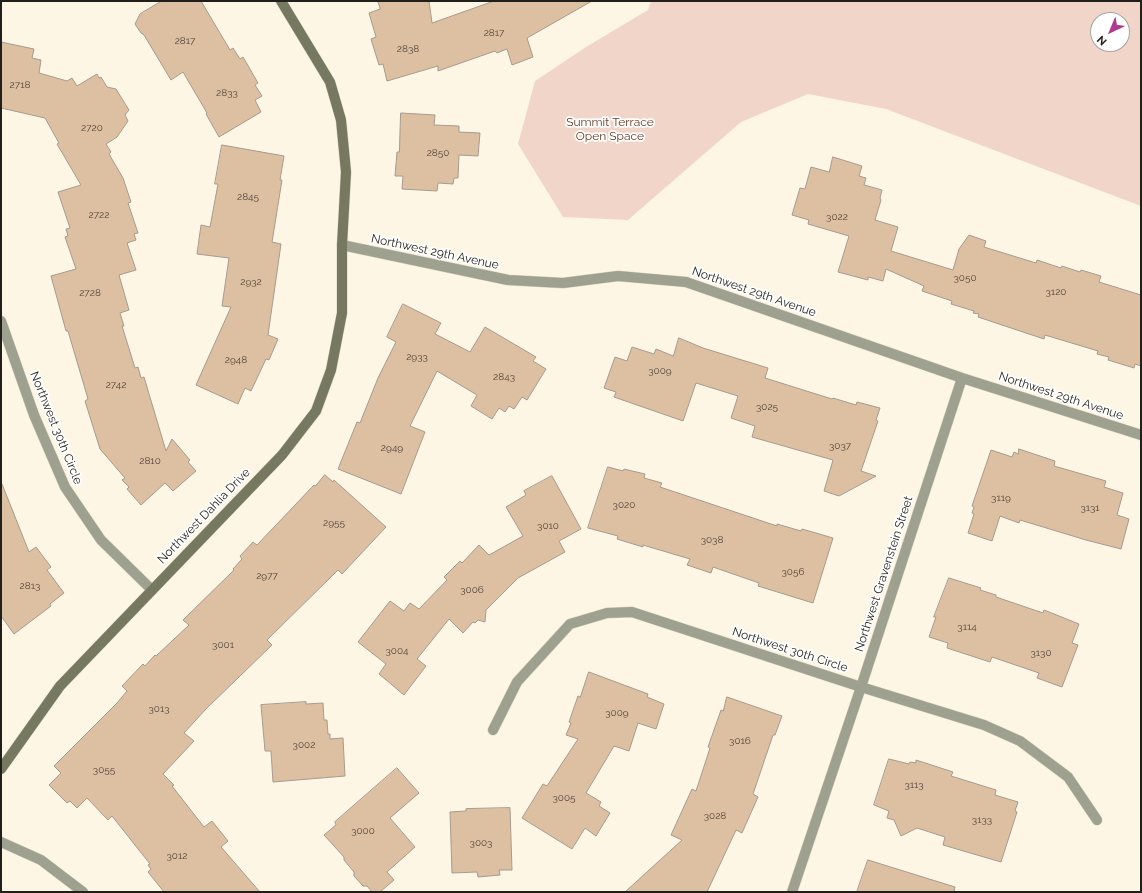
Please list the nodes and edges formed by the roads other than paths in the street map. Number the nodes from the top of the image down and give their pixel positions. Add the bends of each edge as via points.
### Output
1 (281, 1) edge
2 (342, 245) junction
3 (1, 321) edge
4 (962, 378) junction
5 (1141, 435) edge
6 (151, 589) junction
7 (861, 687) junction
8 (493, 730) dead end
9 (1, 769) edge
10 (1097, 820) dead end
11 (1, 842) edge
12 (83, 892) edge
13 (792, 892) edge

1 - 2 street via 330,82 341,120 346,172
2 - 4 street, Northwest 29th Avenue via 508,280 562,283 618,276 686,282
2 - 6 street, Northwest Dahlia Drive via 342,313 331,370 316,411 282,455
3 - 6 street, Northwest 30th Circle via 34,415 65,487 101,540
4 - 5 street, Northwest 29th Avenue
4 - 7 street, Northwest Gravenstein Street
6 - 9 street, Northwest Dahlia Drive via 60,686
7 - 8 street, Northwest 30th Circle via 632,612 607,613 570,624 517,682
7 - 10 street, Northwest 30th Circle via 984,725 1020,741 1068,777
7 - 13 street, Northwest Gravenstein Street
11 - 12 street via 41,860

